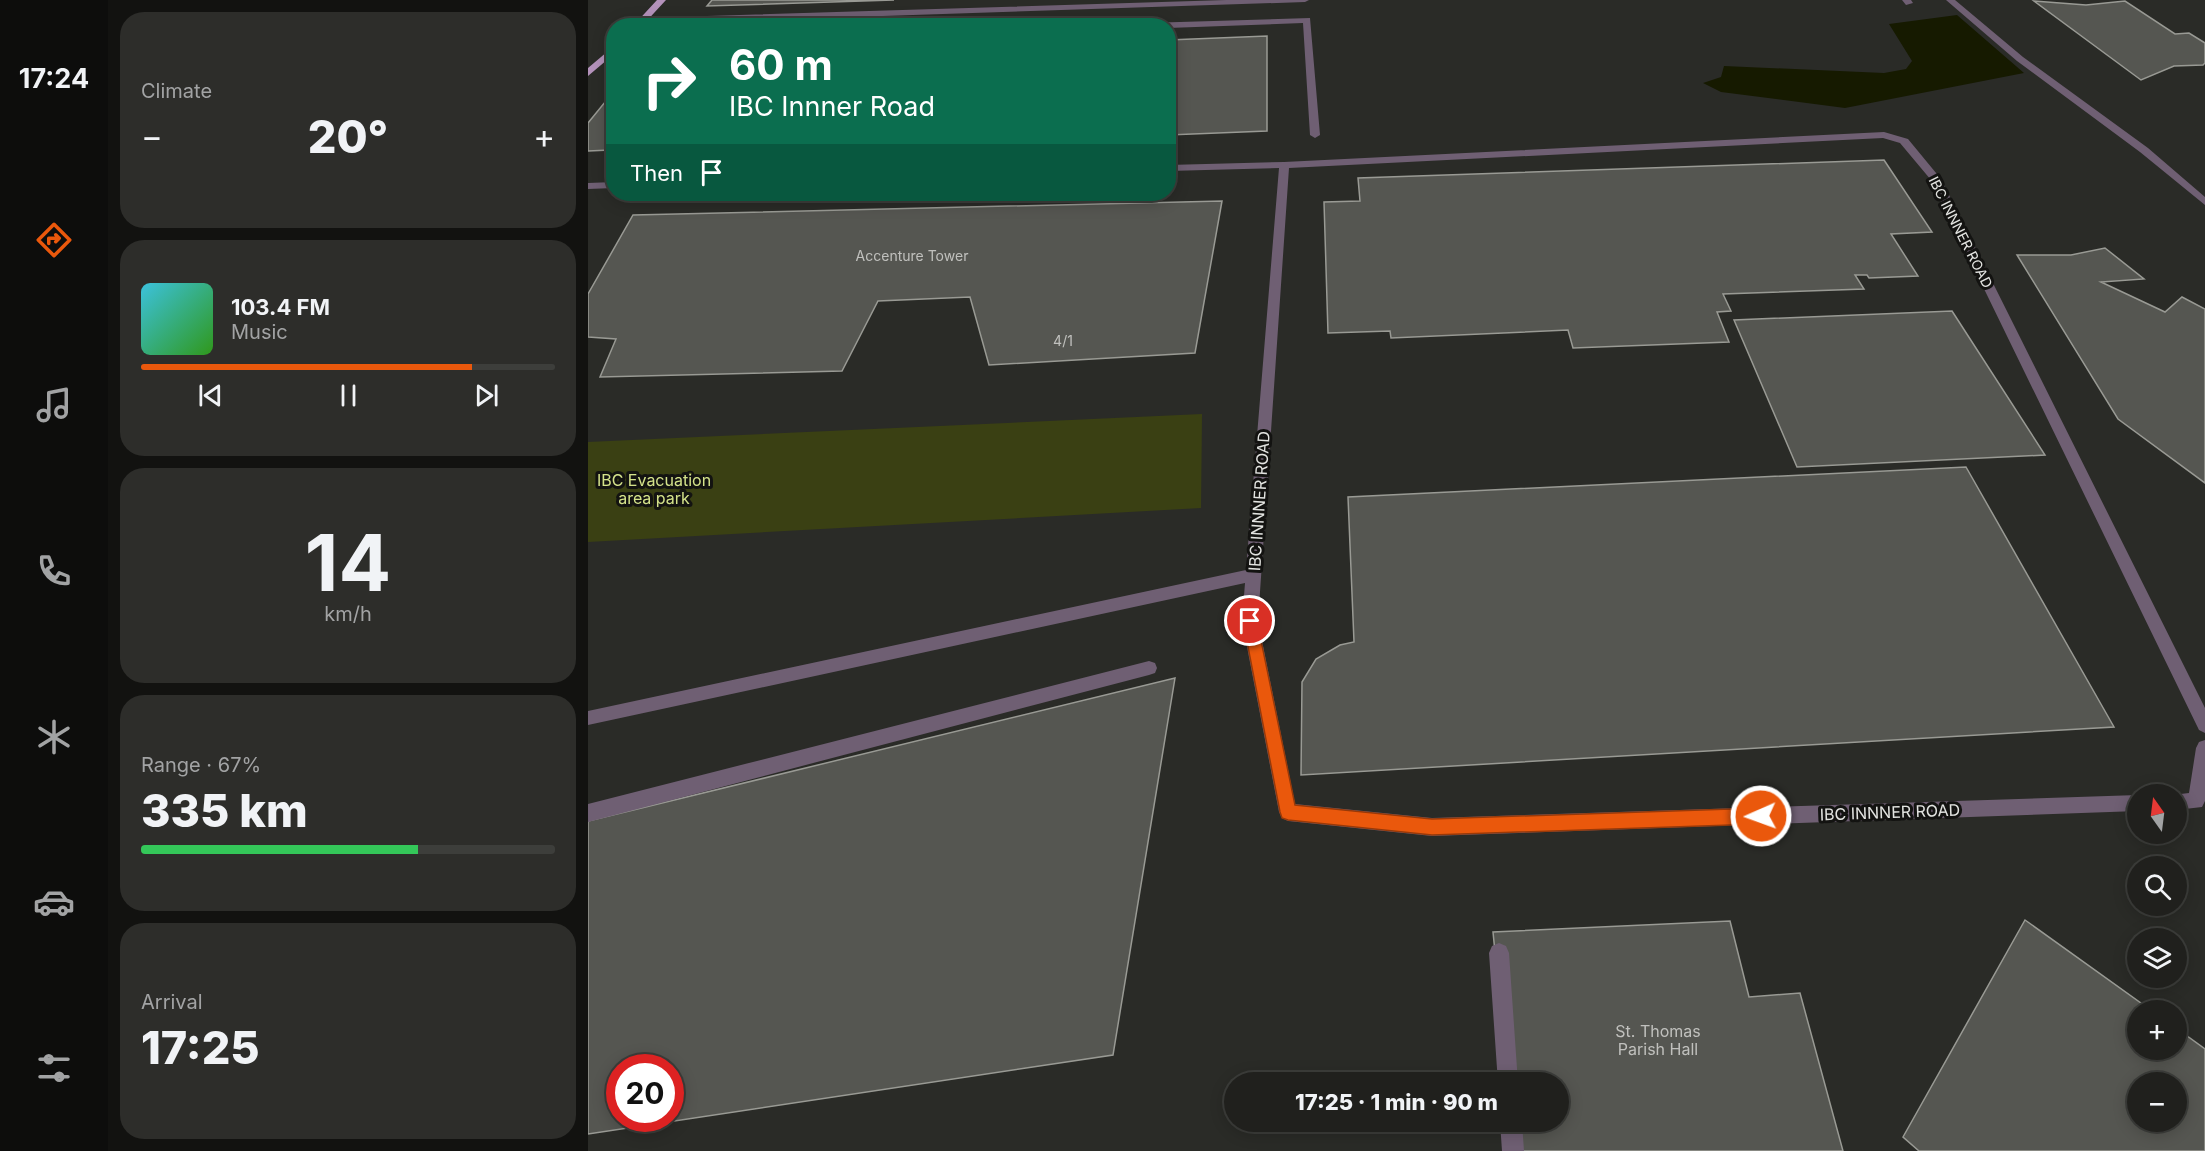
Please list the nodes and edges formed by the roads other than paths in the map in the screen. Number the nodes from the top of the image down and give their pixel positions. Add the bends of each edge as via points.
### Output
1 (662, 0) edge
2 (1305, 0) edge
3 (1950, 0) edge
4 (644, 18) edge
5 (784, 18) edge
6 (1176, 25) edge
7 (606, 56) edge
8 (588, 73) edge
9 (1315, 135) dead end
10 (1284, 165) junction
11 (1176, 168) edge
12 (606, 185) edge
13 (588, 186) edge
14 (2205, 202) edge
15 (1253, 575) junction
16 (1149, 668) dead end
17 (588, 718) edge
18 (2205, 725) edge
19 (2205, 748) edge
20 (2187, 801) edge
21 (2127, 803) edge
22 (588, 813) edge
23 (1499, 952) dead end
24 (1507, 1072) edge
25 (1512, 1132) edge
26 (1513, 1151) edge

1 - 4 main road
2 - 5 street
3 - 14 street
6 - 9 street via 1307,20
7 - 8 main road
10 - 11 street, IBC INNNER ROAD
10 - 15 street, IBC INNNER ROAD
10 - 18 street, IBC INNNER ROAD via 1884,135 1904,141 1936,179
12 - 13 street
15 - 17 street
15 - 21 street, IBC INNNER ROAD via 1250,621 1288,812 1432,827
16 - 22 street
19 - 20 street via 2196,801
23 - 24 street
25 - 26 street

